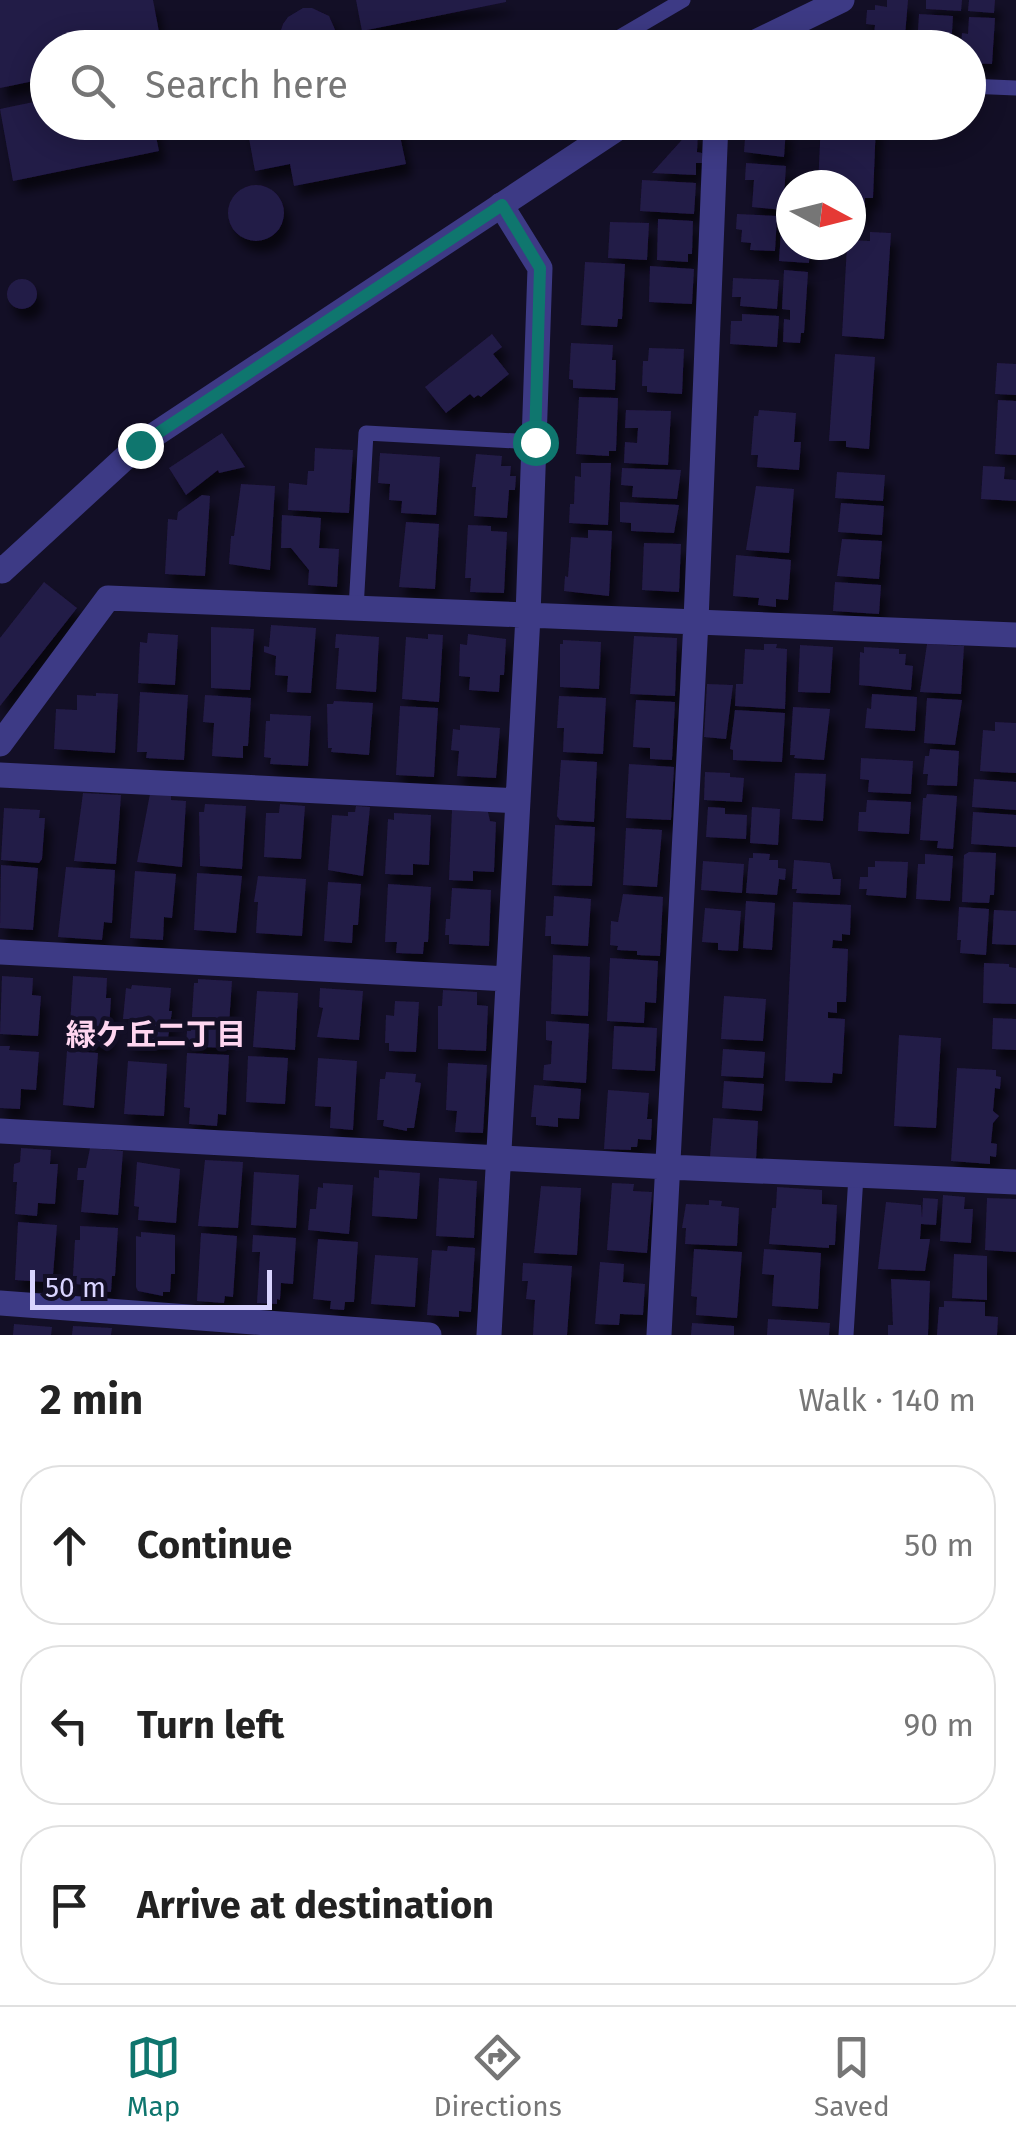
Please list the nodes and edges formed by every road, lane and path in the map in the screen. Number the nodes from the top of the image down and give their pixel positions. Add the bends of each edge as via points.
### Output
1 (682, 0) edge
2 (842, 0) edge
3 (631, 30) edge
4 (780, 30) edge
5 (986, 87) edge
6 (1016, 88) edge
7 (600, 140) edge
8 (715, 140) edge
9 (502, 205) junction
10 (535, 442) junction
11 (0, 570) edge
12 (356, 608) junction
13 (528, 616) junction
14 (696, 622) junction
15 (1016, 635) edge
16 (0, 744) edge
17 (0, 776) edge
18 (518, 801) junction
19 (0, 952) edge
20 (508, 979) junction
21 (0, 1131) edge
22 (498, 1156) junction
23 (668, 1167) junction
24 (856, 1176) junction
25 (1016, 1182) edge
26 (0, 1304) edge
27 (429, 1335) edge
28 (488, 1335) edge
29 (659, 1335) edge
30 (846, 1335) edge

1 - 3 lane
2 - 4 street
5 - 6 lane
7 - 9 street
8 - 14 street
9 - 10 street via 540,268
9 - 11 street via 140,445
10 - 12 lane via 366,432
10 - 13 street
12 - 13 street
12 - 16 street via 108,598
13 - 14 street
13 - 18 street
14 - 15 street
14 - 23 street
17 - 18 street
18 - 20 street
19 - 20 street
20 - 22 street
21 - 22 street
22 - 23 street
22 - 28 street
23 - 24 street
23 - 29 street
24 - 25 street
24 - 30 lane
26 - 27 street

